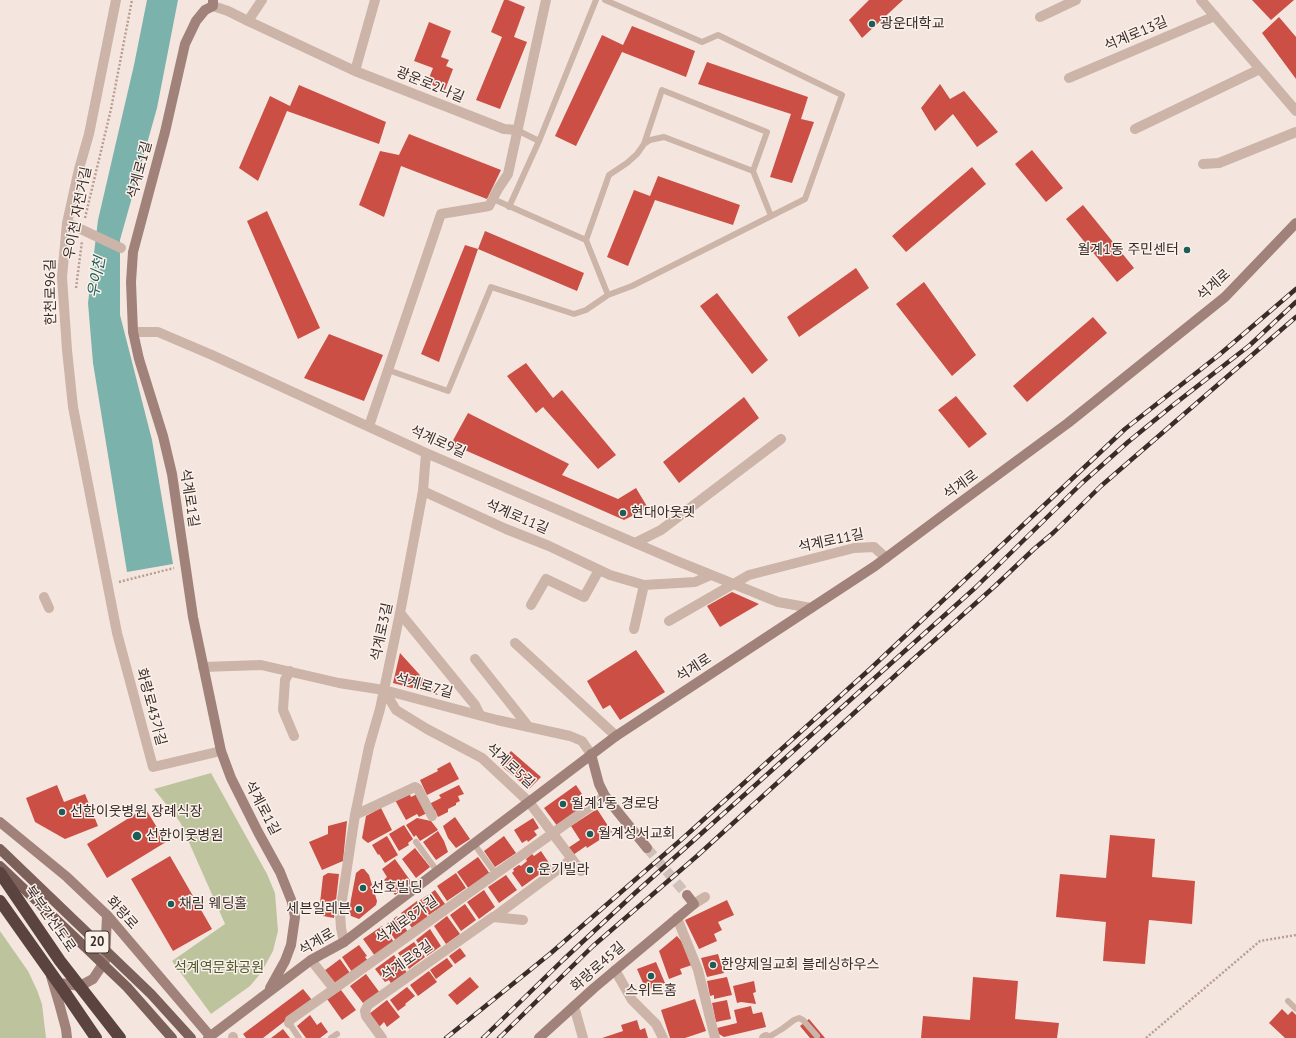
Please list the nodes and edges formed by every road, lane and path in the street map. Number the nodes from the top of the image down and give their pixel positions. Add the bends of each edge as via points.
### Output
1 (116, 0) edge
2 (132, 0) edge
3 (262, 0) edge
4 (375, 0) edge
5 (546, 0) edge
6 (596, 0) edge
7 (605, 0) edge
8 (1076, 0) edge
9 (1201, 0) edge
10 (213, 3) edge
11 (1215, 16) junction
12 (1040, 17) dead end
13 (248, 21) junction
14 (1260, 69) junction
15 (355, 71) junction
16 (1069, 78) dead end
17 (1296, 111) edge
18 (1135, 129) dead end
19 (517, 130) junction
20 (1296, 132) edge
21 (539, 141) junction
22 (644, 144) junction
23 (1203, 164) dead end
24 (753, 171) junction
25 (493, 199) junction
26 (509, 207) junction
27 (771, 216) junction
28 (1296, 223) edge
29 (70, 224) junction
30 (84, 225) dead end
31 (82, 240) dead end
32 (586, 240) junction
33 (133, 252) junction
34 (76, 291) dead end
35 (608, 295) junction
36 (132, 332) junction
37 (388, 370) junction
38 (369, 426) junction
39 (781, 439) dead end
40 (426, 453) junction
41 (423, 491) junction
42 (635, 543) junction
43 (886, 558) junction
44 (185, 565) junction
45 (599, 570) junction
46 (711, 575) junction
47 (732, 584) junction
48 (107, 585) junction
49 (644, 585) junction
50 (44, 597) dead end
51 (530, 605) dead end
52 (49, 608) dead end
53 (811, 608) junction
54 (400, 613) junction
55 (669, 621) dead end
56 (634, 629) dead end
57 (515, 642) dead end
58 (475, 659) dead end
59 (203, 667) junction
60 (290, 671) junction
61 (384, 690) junction
62 (480, 715) junction
63 (528, 726) junction
64 (294, 736) dead end
65 (616, 736) junction
66 (221, 751) junction
67 (591, 754) junction
68 (605, 796) junction
69 (529, 802) junction
70 (355, 815) junction
71 (432, 816) dead end
72 (0, 822) edge
73 (553, 834) junction
74 (416, 842) dead end
75 (474, 844) junction
76 (647, 848) tunnel mouth
77 (0, 849) edge
78 (572, 859) junction
79 (0, 866) edge
80 (581, 871) dead end
81 (437, 872) junction
82 (0, 874) edge
83 (496, 874) junction
84 (687, 895) tunnel mouth
85 (705, 897) dead end
86 (0, 901) edge
87 (694, 904) junction
88 (0, 905) edge
89 (107, 914) junction
90 (494, 916) junction
91 (677, 918) junction
92 (523, 920) dead end
93 (1296, 935) edge
94 (344, 942) junction
95 (311, 960) junction
96 (615, 970) junction
97 (50, 972) junction
98 (334, 989) junction
99 (268, 991) junction
100 (1288, 1001) dead end
101 (574, 1006) junction
102 (1296, 1009) edge
103 (289, 1023) joint
104 (337, 1034) dead end
105 (817, 1036) dead end
106 (209, 1037) edge
107 (67, 1038) edge
108 (96, 1038) edge
109 (120, 1038) edge
110 (172, 1038) edge
111 (191, 1038) edge
112 (299, 1038) edge
113 (331, 1038) edge
114 (382, 1038) edge
115 (539, 1038) edge
116 (583, 1038) edge
117 (663, 1038) edge
118 (715, 1038) edge
119 (766, 1038) edge
120 (1146, 1038) edge

1 - 29 street, 한천로96길 via 89,134 78,169
2 - 30 path, 우이천 자전거길 via 111,109
3 - 13 street
4 - 15 street
5 - 19 street
6 - 21 lane
7 - 27 lane via 702,42 718,35 842,95 805,199
8 - 12 street
9 - 11 street
10 - 13 street, 광운로2나길
10 - 33 street, 석계로1길 via 196,21 186,44
11 - 14 street
11 - 16 street, 석계로13길
13 - 15 street, 광운로2나길
14 - 17 street
14 - 18 street
15 - 19 street, 광운로2나길 via 504,129
19 - 21 lane
19 - 25 street via 508,174
20 - 23 street via 1219,163
21 - 26 lane
22 - 24 lane via 664,137
22 - 24 lane via 662,90 767,132
22 - 32 lane via 627,163 609,175
24 - 27 lane
25 - 26 lane
25 - 37 street via 489,206 441,214
26 - 32 lane
27 - 35 lane via 632,286
28 - 43 street, 석계로 via 1225,297 1068,423
29 - 33 street, bridge
29 - 48 street, 한천로96길 via 62,277 62,351
31 - 34 path, 우이천 자전거길
32 - 35 lane
33 - 36 street, 석계로1길
35 - 37 lane via 586,310 574,314 491,287 448,392
36 - 38 street, 석계로9길 via 158,332
36 - 44 street, 석계로1길 via 172,474
37 - 38 street
38 - 40 street, 석계로9길
39 - 42 street via 661,530
40 - 41 street, 석계로3길
40 - 42 street, 석계로9길
41 - 45 street, 석계로11길
41 - 54 street, 석계로3길
42 - 46 street, 석계로9길
43 - 47 street, 석계로11길 via 874,546 854,548 748,575
43 - 53 street, 석계로
44 - 48 path
44 - 59 street, 석계로1길
45 - 49 street, 석계로11길
45 - 51 street via 584,597 546,579
46 - 47 street, 석계로9길
46 - 49 street, 석계로11길 via 694,582
47 - 53 street, 석계로9길 via 778,602
47 - 55 street
48 - 66 street, 화랑로43가길 via 117,633 153,768
49 - 56 street
50 - 52 street
53 - 65 street, 석계로
54 - 61 street, 석계로3길
54 - 62 street, 석계로7길 via 475,705
57 - 65 street
58 - 63 street
59 - 60 street, 석계로7길 via 261,665
59 - 66 street, 석계로1길
60 - 61 street, 석계로7길 via 339,683
60 - 64 street via 285,680 283,710
61 - 62 street, 석계로7길
61 - 69 street, 석계로5길 via 396,710 482,758
61 - 70 street, 석계로3길
62 - 63 street, 석계로7길
63 - 67 street, 석계로7길 via 582,741
65 - 67 street, 석계로
66 - 99 street, 석계로1길 via 231,778 280,872 292,902 294,917 286,961
67 - 68 street
67 - 69 street, 석계로
68 - 73 street, 석계로8가길
68 - 76 street
69 - 73 street, 석계로5길
69 - 75 street, 석계로
70 - 71 street via 415,787
70 - 94 street, 석계로3길 via 340,913
72 - 89 street, 화랑로 via 68,877
73 - 78 street, 석계로5길
73 - 83 street, 석계로8가길
74 - 81 lane
75 - 81 street, 석계로
75 - 83 lane
77 - 111 main road, 20, bridge via 151,994
78 - 80 street, 석계로5길
78 - 90 street, 석계로8길
79 - 110 main road, 20, bridge via 127,987
81 - 94 street, 석계로
82 - 109 highway, 북부간선도로, bridge via 60,961
83 - 98 street, 석계로8가길
84 - 87 street
85 - 87 street, 화랑로45길
86 - 108 highway, bridge
87 - 91 street, 화랑로45길
88 - 97 street
89 - 97 street via 106,961 93,979 80,986 60,983
89 - 106 street, 화랑로
90 - 92 street
90 - 114 street, 석계로8길 via 368,1005 366,1016
91 - 96 street, 화랑로45길
91 - 118 street via 698,970
93 - 120 path via 1260,941
94 - 95 street, 석계로
95 - 98 street
95 - 99 street, 석계로
96 - 101 street, 화랑로45길
96 - 117 street via 632,1000 656,1024
97 - 107 street
98 - 103 street, 석계로8가길
99 - 106 street, 석계로
100 - 102 lane
101 - 115 street, 화랑로45길
101 - 116 street
103 - 112 lane
104 - 113 lane
105 - 119 lane via 799,1018

